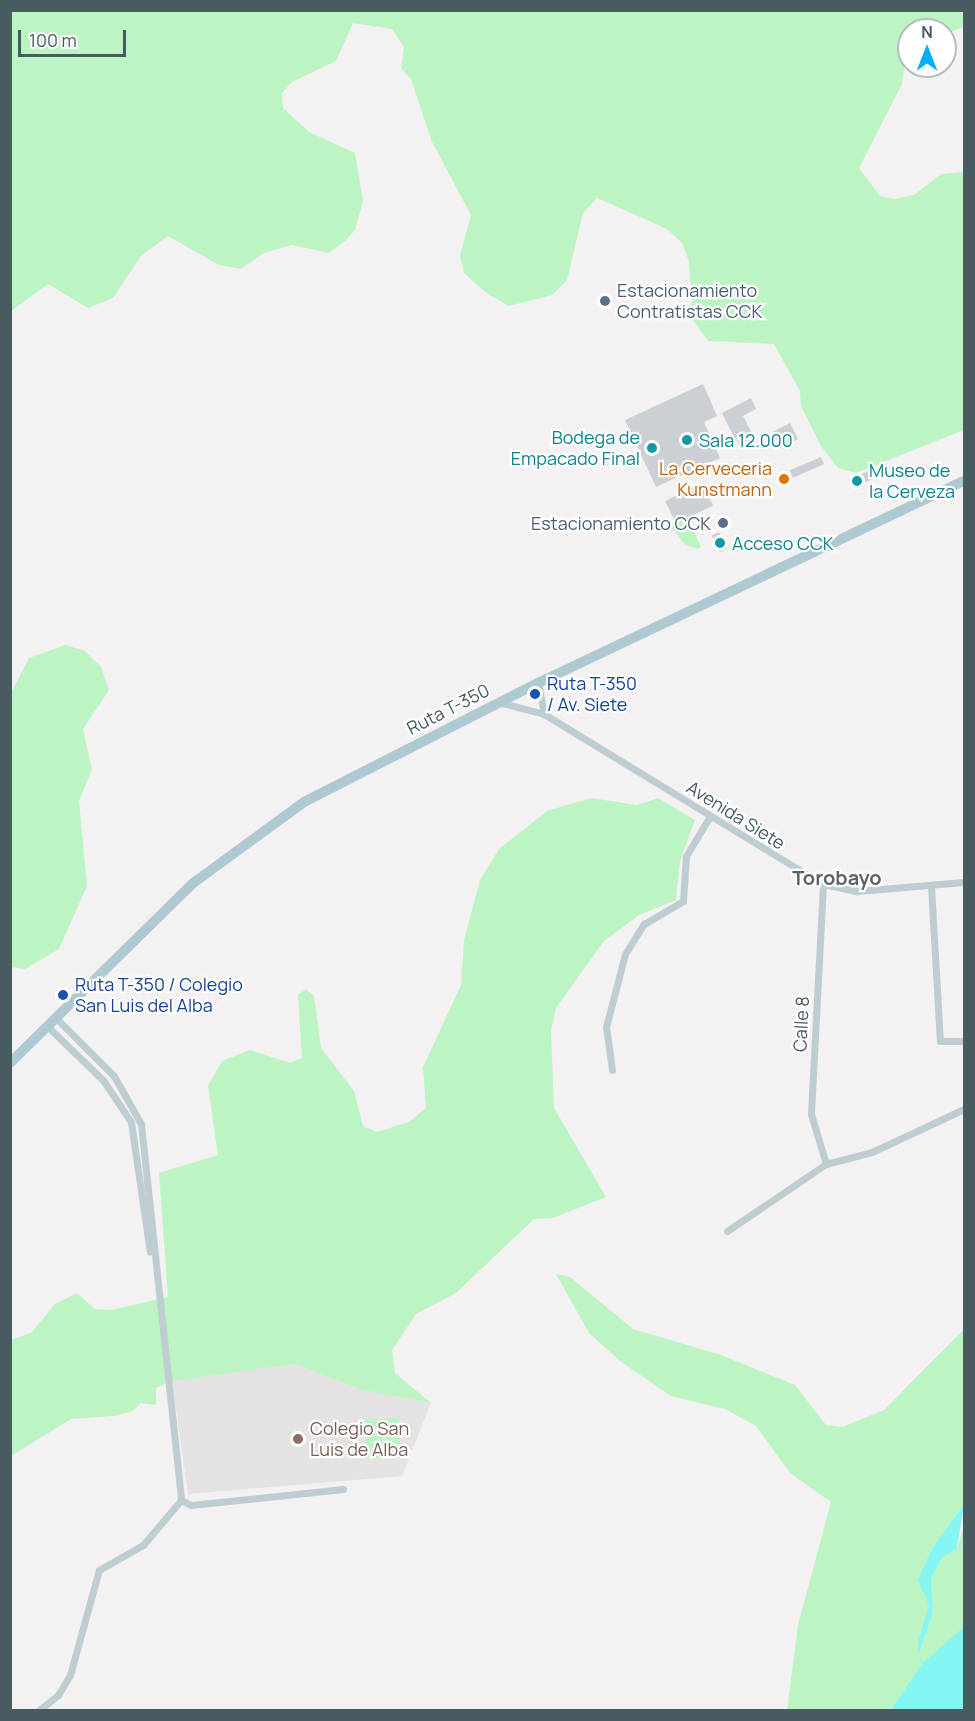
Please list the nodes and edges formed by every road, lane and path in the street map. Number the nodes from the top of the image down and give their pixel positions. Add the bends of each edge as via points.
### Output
1 (964, 481) edge
2 (538, 683) junction
3 (499, 702) junction
4 (544, 714) junction
5 (710, 816) junction
6 (964, 882) edge
7 (823, 884) junction
8 (931, 886) junction
9 (51, 1022) junction
10 (964, 1041) edge
11 (10, 1064) edge
12 (612, 1070) dead end
13 (964, 1109) edge
14 (826, 1164) junction
15 (727, 1231) dead end
16 (154, 1266) junction
17 (343, 1489) dead end
18 (181, 1500) junction
19 (39, 1710) edge

1 - 2 main road, Ruta T-350
2 - 3 main road, Ruta T-350
2 - 4 street
3 - 4 street, Avenida Siete
3 - 9 main road, Ruta T-350 via 328,788 259,832 192,884
4 - 5 street, Avenida Siete
5 - 7 street, Avenida Siete
5 - 12 street via 686,856 683,901 644,924 625,954 606,1027
6 - 8 street, Avenida Siete
7 - 8 street, Avenida Siete via 857,891
7 - 14 street, Calle 8 via 811,1114
8 - 10 street via 940,1041
9 - 11 main road, Ruta T-350
9 - 16 street via 109,1087 131,1122
9 - 16 street via 114,1076 137,1114 145,1146
13 - 14 street via 872,1152
14 - 15 street
16 - 18 street
17 - 18 street via 191,1505
18 - 19 street via 143,1545 99,1570 91,1581 70,1675 58,1695

